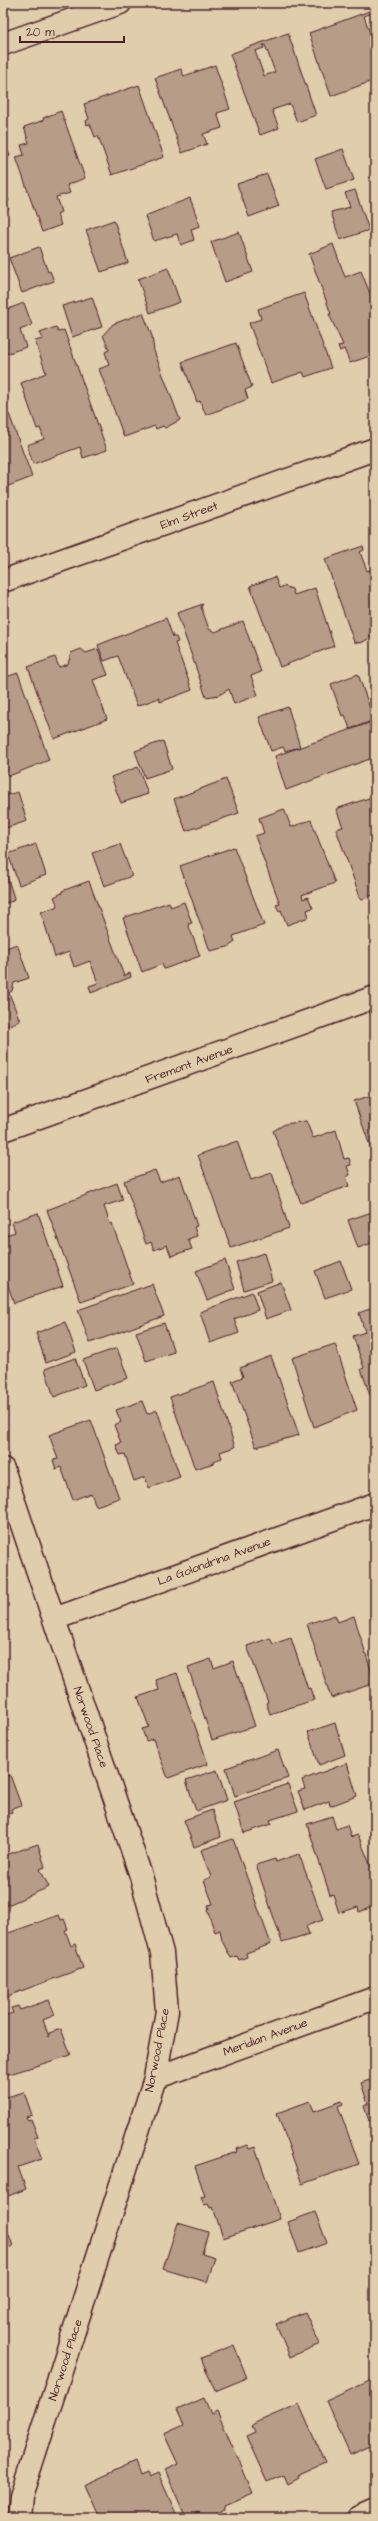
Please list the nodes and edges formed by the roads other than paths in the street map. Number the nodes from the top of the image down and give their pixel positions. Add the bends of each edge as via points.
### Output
1 (120, 3) edge
2 (3, 44) edge
3 (375, 449) edge
4 (3, 581) edge
5 (375, 997) edge
6 (3, 1130) edge
7 (3, 1469) edge
8 (375, 1504) edge
9 (54, 1619) junction
10 (375, 1998) edge
11 (155, 2078) junction
12 (375, 2511) edge
13 (19, 2518) edge
14 (359, 2518) edge

1 - 2 street
3 - 4 street, Elm Street
5 - 6 street, Fremont Avenue
7 - 9 street, Norwood Place
8 - 9 street, La Golondrina Avenue
9 - 11 street, Norwood Place via 142,1876 162,1953 167,2011
10 - 11 street, Meridian Avenue
11 - 13 street, Norwood Place via 22,2496
12 - 14 street

